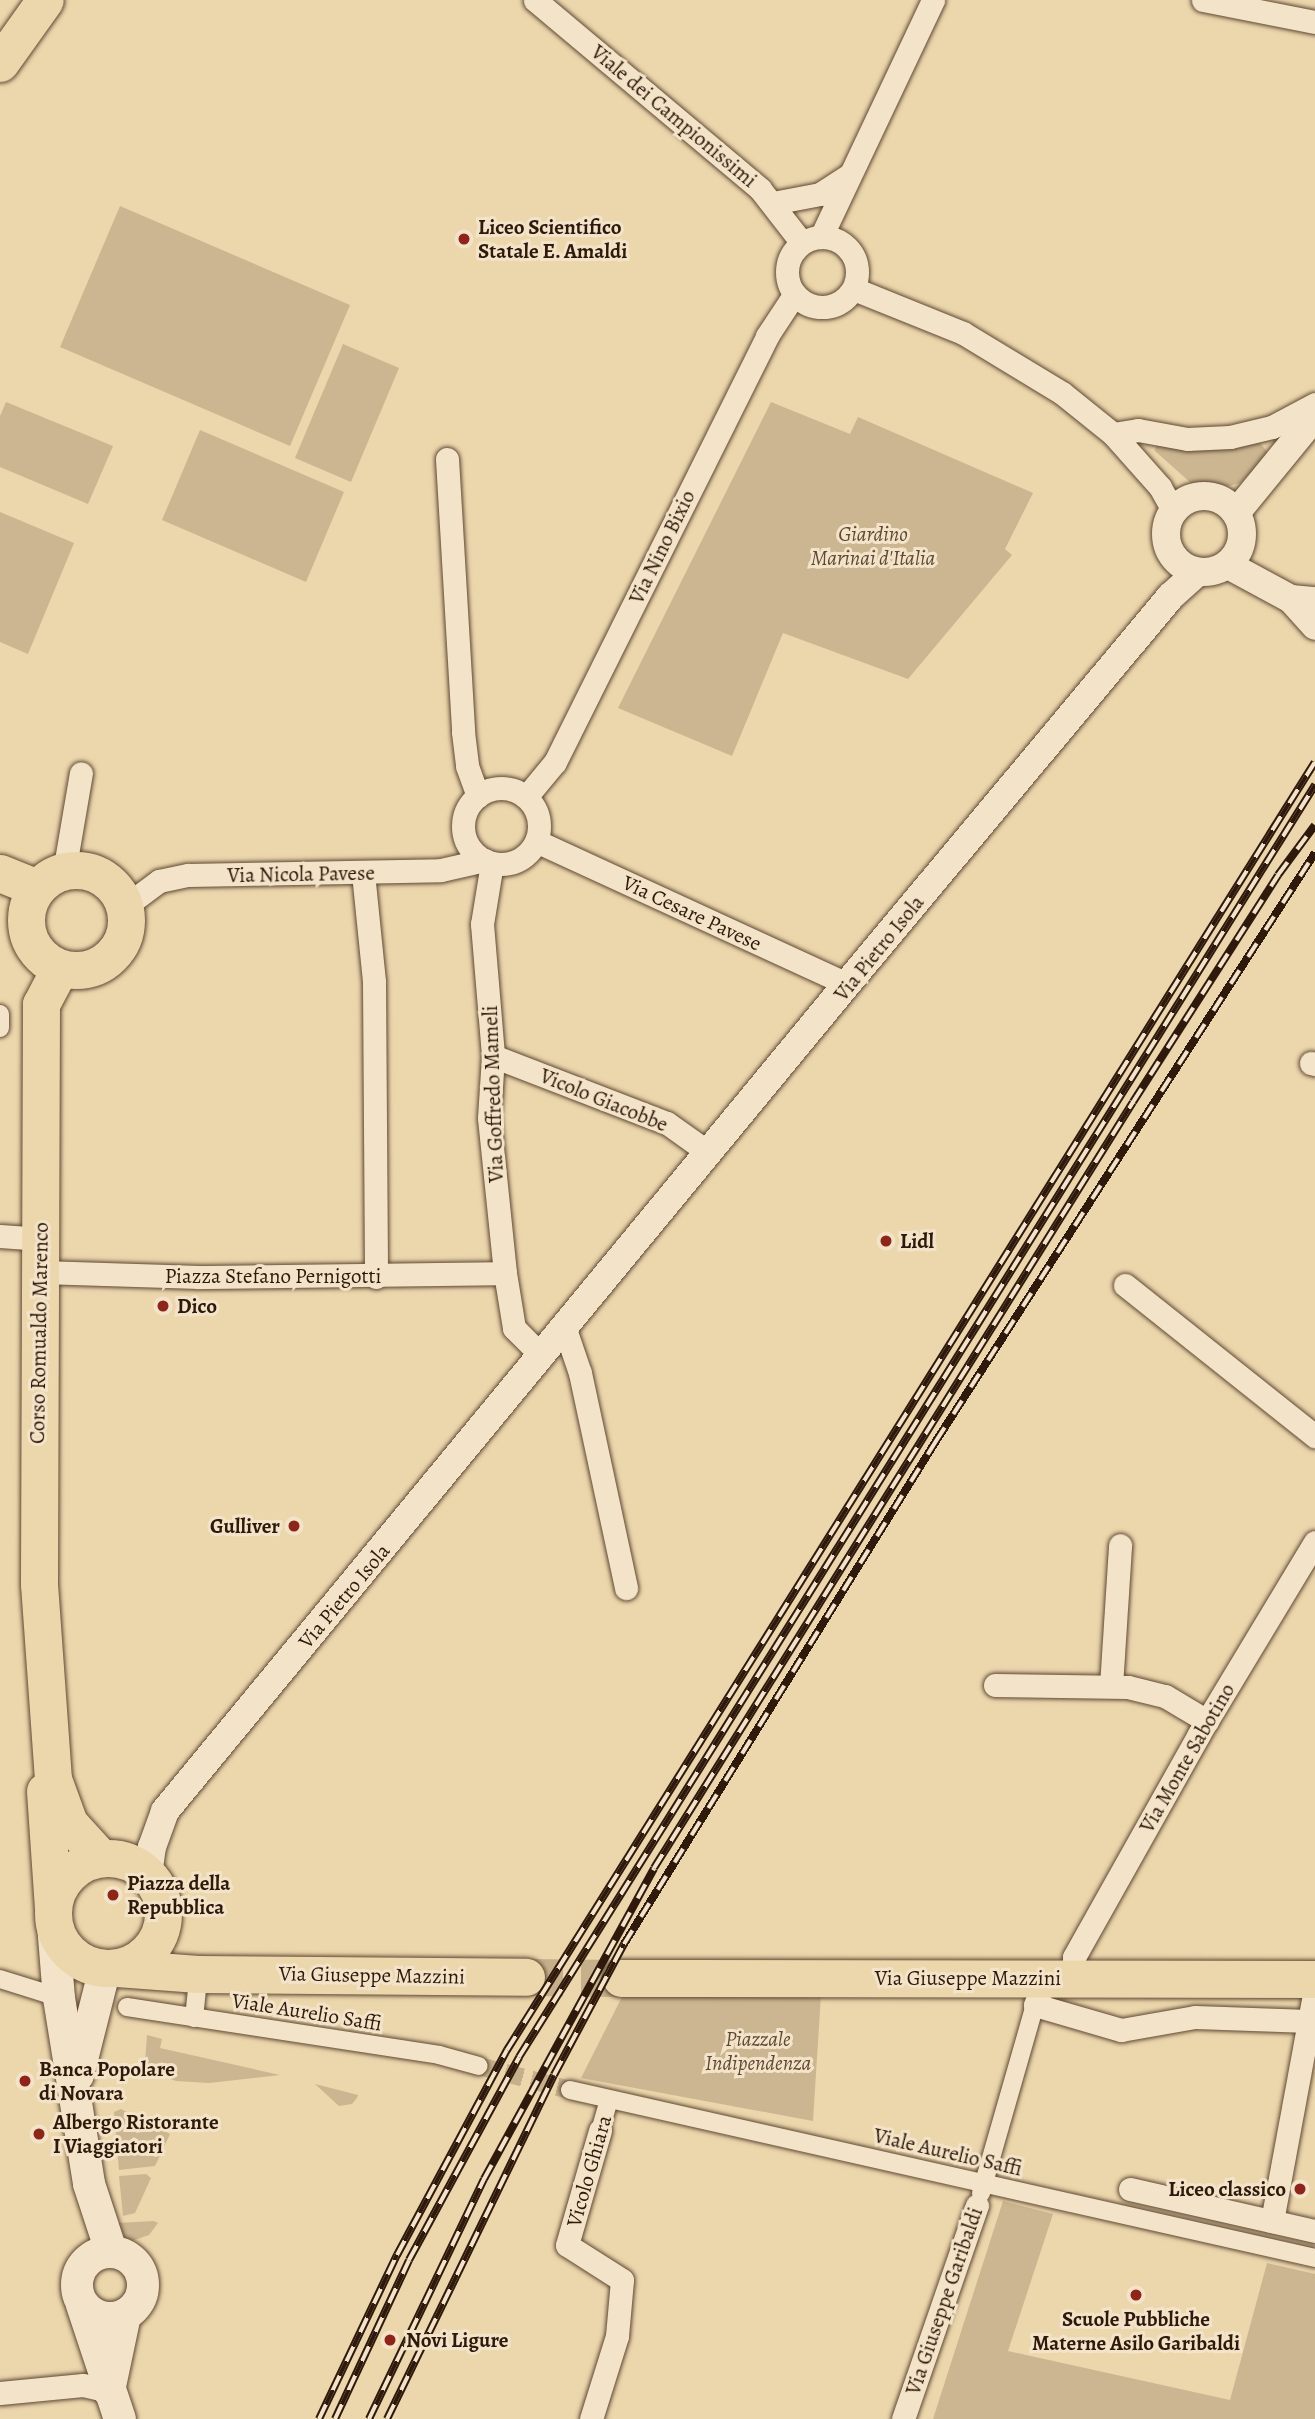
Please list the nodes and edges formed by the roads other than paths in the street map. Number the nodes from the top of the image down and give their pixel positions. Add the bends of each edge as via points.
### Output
1 (45, 0) edge
2 (535, 0) edge
3 (933, 0) edge
4 (1203, 0) edge
5 (1315, 22) edge
6 (0, 63) edge
7 (849, 175) junction
8 (773, 203) junction
9 (811, 240) junction
10 (854, 289) junction
11 (794, 295) junction
12 (1315, 404) edge
13 (1315, 416) edge
14 (1113, 435) junction
15 (447, 459) dead end
16 (1174, 512) junction
17 (1236, 513) junction
18 (1228, 565) junction
19 (1198, 572) junction
20 (1303, 600) edge
21 (1315, 626) edge
22 (81, 773) dead end
23 (478, 796) junction
24 (526, 797) junction
25 (536, 841) junction
26 (489, 861) junction
27 (0, 873) edge
28 (363, 873) junction
29 (51, 880) junction
30 (124, 907) junction
31 (60, 968) junction
32 (847, 984) junction
33 (0, 1014) edge
34 (0, 1028) edge
35 (494, 1056) junction
36 (709, 1153) junction
37 (0, 1236) edge
38 (41, 1256) junction
39 (505, 1273) junction
40 (376, 1277) junction
41 (1125, 1285) dead end
42 (565, 1329) junction
43 (542, 1356) junction
44 (1315, 1436) edge
45 (1315, 1542) edge
46 (1120, 1545) dead end
47 (626, 1588) dead end
48 (995, 1685) dead end
49 (1111, 1686) junction
50 (45, 1703) junction
51 (1207, 1721) junction
52 (101, 1858) junction
53 (148, 1875) junction
54 (53, 1916) junction
55 (161, 1930) junction
56 (111, 1968) junction
57 (526, 1977) tunnel mouth
58 (621, 1978) tunnel mouth
59 (0, 1979) edge
60 (208, 1980) junction
61 (1051, 1987) junction
62 (48, 1994) dead end
63 (1312, 2000) edge
64 (127, 2007) dead end
65 (194, 2018) junction
66 (479, 2066) tunnel mouth
67 (76, 2083) junction
68 (570, 2090) tunnel mouth
69 (609, 2099) junction
70 (600, 2131) joint
71 (985, 2183) junction
72 (89, 2184) junction
73 (1130, 2189) dead end
74 (977, 2205) joint
75 (1272, 2221) junction
76 (1315, 2231) edge
77 (111, 2251) junction
78 (1315, 2258) edge
79 (83, 2265) junction
80 (82, 2305) junction
81 (125, 2315) junction
82 (0, 2393) edge
83 (115, 2405) edge
84 (591, 2419) edge
85 (903, 2419) edge

1 - 6 main road
2 - 8 street, Viale dei Campionissimi
3 - 7 street
4 - 5 street
7 - 8 street via 820,194
7 - 9 street
8 - 9 street, Viale dei Campionissimi
9 - 10 street via 833,238 853,254 857,265
9 - 11 street via 787,267
10 - 11 street via 831,307 811,306
10 - 14 street via 963,333 1062,393
11 - 24 street, Via Nino Bixio via 767,336 555,762
12 - 14 street via 1272,427 1230,437 1187,439 1138,430
13 - 17 street
14 - 16 street via 1160,487
15 - 23 street via 463,732 467,766
16 - 17 street via 1198,496 1226,502
16 - 19 street via 1168,523 1169,549 1185,568
17 - 18 street via 1242,541
18 - 19 street
18 - 20 street
19 - 32 street, Via Pietro Isola via 1171,596
20 - 21 street
22 - 29 street
23 - 24 street via 497,788
23 - 26 street via 465,814 464,836
24 - 25 street via 538,817
25 - 26 street via 521,858
25 - 32 street, Via Cesare Pavese
26 - 28 street, Via Nicola Pavese via 441,870
26 - 35 street, Via Goffredo Mameli via 482,924
27 - 29 main road
28 - 30 street, Via Nicola Pavese via 187,876 159,881
28 - 40 street via 374,982
29 - 30 main road via 79,870 101,878 118,893
29 - 31 main road via 29,902 27,934 46,961
30 - 31 main road via 126,922 116,951 90,969
31 - 38 main road, Corso Romualdo Marenco via 41,1004
32 - 36 street, Via Pietro Isola
33 - 34 street
35 - 36 street, Vicolo Giacobbe via 667,1123
35 - 39 street, Via Goffredo Mameli via 489,1118
36 - 42 street, Via Pietro Isola
37 - 38 street, Piazza Stefano Pernigotti
38 - 40 street, Piazza Stefano Pernigotti
38 - 50 main road, Corso Romualdo Marenco via 37,1436
39 - 40 street, Piazza Stefano Pernigotti
39 - 43 street, Via Goffredo Mameli via 513,1328
41 - 44 street
42 - 43 street, Via Pietro Isola
42 - 47 street via 580,1373
43 - 53 street, Via Pietro Isola via 165,1811 152,1846
45 - 51 street, Via Monte Sabotino
46 - 49 street
48 - 49 street
49 - 51 street via 1165,1696
50 - 52 main road, Corso Romualdo Marenco via 53,1779 61,1806 84,1843
50 - 54 main road, Corso Romualdo Marenco via 42,1754
51 - 61 street, Via Monte Sabotino via 1074,1957
52 - 53 main road via 126,1861
52 - 54 main road via 68,1875
53 - 55 main road via 162,1901
54 - 56 main road via 62,1943 76,1959
54 - 67 main road, Corso Romualdo Marenco via 59,1998
55 - 56 main road via 140,1959
55 - 60 main road, Via Giuseppe Mazzini
56 - 60 main road, Via Giuseppe Mazzini
56 - 67 main road, Corso Romualdo Marenco
57 - 60 main road, Via Giuseppe Mazzini
58 - 61 main road, Via Giuseppe Mazzini
59 - 62 street
60 - 65 street
61 - 63 main road, Via Giuseppe Mazzini
61 - 63 street via 1121,2030
61 - 71 street, Via Monte Sabotino
63 - 75 street
64 - 65 street, Viale Aurelio Saffi
65 - 66 street, Viale Aurelio Saffi
67 - 72 main road, Corso Romualdo Marenco
68 - 69 street, Viale Aurelio Saffi
69 - 70 street, Vicolo Ghiara
69 - 71 street, Viale Aurelio Saffi
70 - 84 street, Vicolo Ghiara via 567,2245 622,2280 617,2336
71 - 74 street, Via Giuseppe Garibaldi
71 - 78 street, Viale Aurelio Saffi
72 - 77 main road, Corso Romualdo Marenco
72 - 79 main road, Corso Romualdo Marenco
73 - 75 street
74 - 85 street, Via Giuseppe Garibaldi
75 - 76 street
77 - 79 main road via 95,2254
77 - 81 main road via 133,2261 143,2277 140,2299
79 - 80 main road via 76,2284
80 - 81 main road via 102,2318
80 - 83 main road
81 - 83 main road
82 - 83 street via 83,2385

